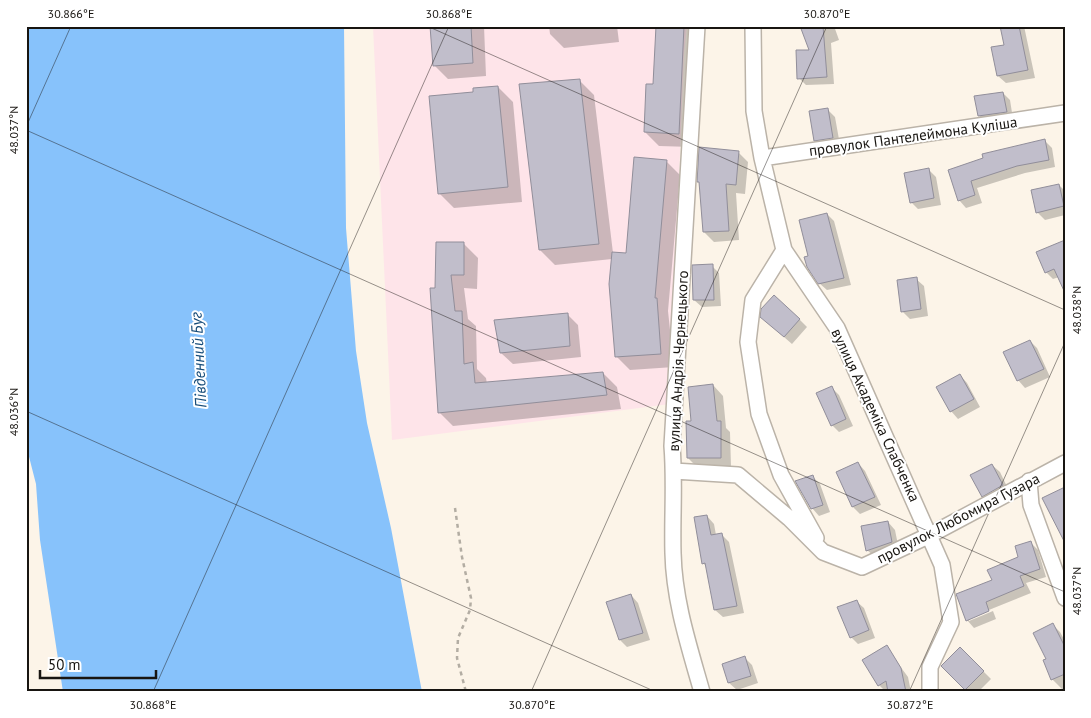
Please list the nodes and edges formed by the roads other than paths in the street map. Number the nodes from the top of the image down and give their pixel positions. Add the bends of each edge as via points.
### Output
1 (697, 26) edge
2 (753, 26) edge
3 (1065, 113) edge
4 (762, 158) junction
5 (784, 250) junction
6 (1065, 463) edge
7 (674, 471) junction
8 (1029, 481) junction
9 (930, 535) junction
10 (823, 552) junction
11 (1065, 598) edge
12 (702, 692) edge
13 (930, 692) edge

1 - 7 street, вулиця Андрія Чернецького via 672,446
2 - 4 street, вулиця Академіка Слабченка via 754,111
3 - 4 street, провулок Пантелеймона Куліша
4 - 5 street, вулиця Академіка Слабченка
5 - 9 street, вулиця Академіка Слабченка via 837,328
5 - 10 street via 753,300 748,342 759,414 781,475
6 - 8 street, провулок Любомира Гузара
7 - 10 street via 738,476 789,518
7 - 12 street, вулиця Андрія Чернецького via 673,554 678,606
8 - 9 street, провулок Любомира Гузара
8 - 11 street via 1031,505
9 - 10 street, провулок Любомира Гузара via 862,567
9 - 13 street, вулиця Академіка Слабченка via 942,565 951,622 930,667

